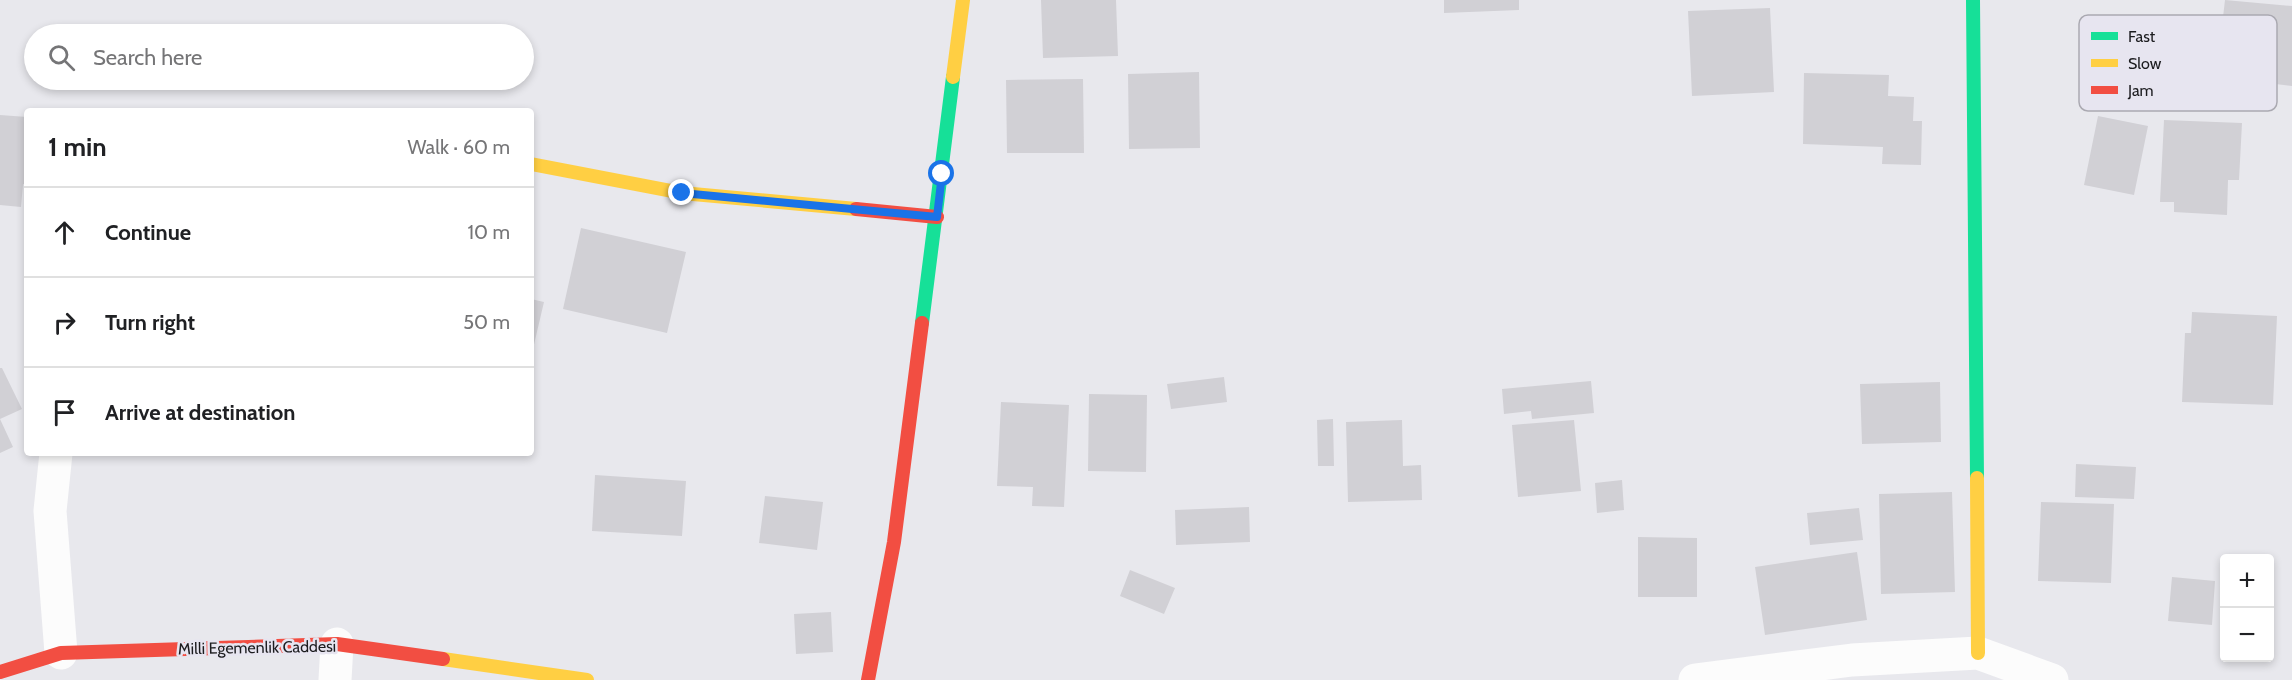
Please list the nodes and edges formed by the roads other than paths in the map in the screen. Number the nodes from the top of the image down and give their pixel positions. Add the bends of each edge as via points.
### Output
1 (963, 0) edge
2 (1973, 0) edge
3 (534, 165) edge
4 (937, 217) junction
5 (56, 456) edge
6 (337, 644) junction
7 (61, 653) junction
8 (1978, 653) junction
9 (0, 672) edge
10 (335, 680) edge
11 (587, 680) edge
12 (868, 680) edge
13 (1695, 680) edge
14 (2052, 680) edge

1 - 4 street
2 - 8 street
3 - 4 street via 682,193
4 - 12 street via 894,542
5 - 7 street via 50,511
6 - 7 street, Milli Egemenlik Caddesi
6 - 10 street
6 - 11 street, Milli Egemenlik Caddesi
7 - 9 street, Milli Egemenlik Caddesi
8 - 13 street via 1852,660
8 - 14 street

